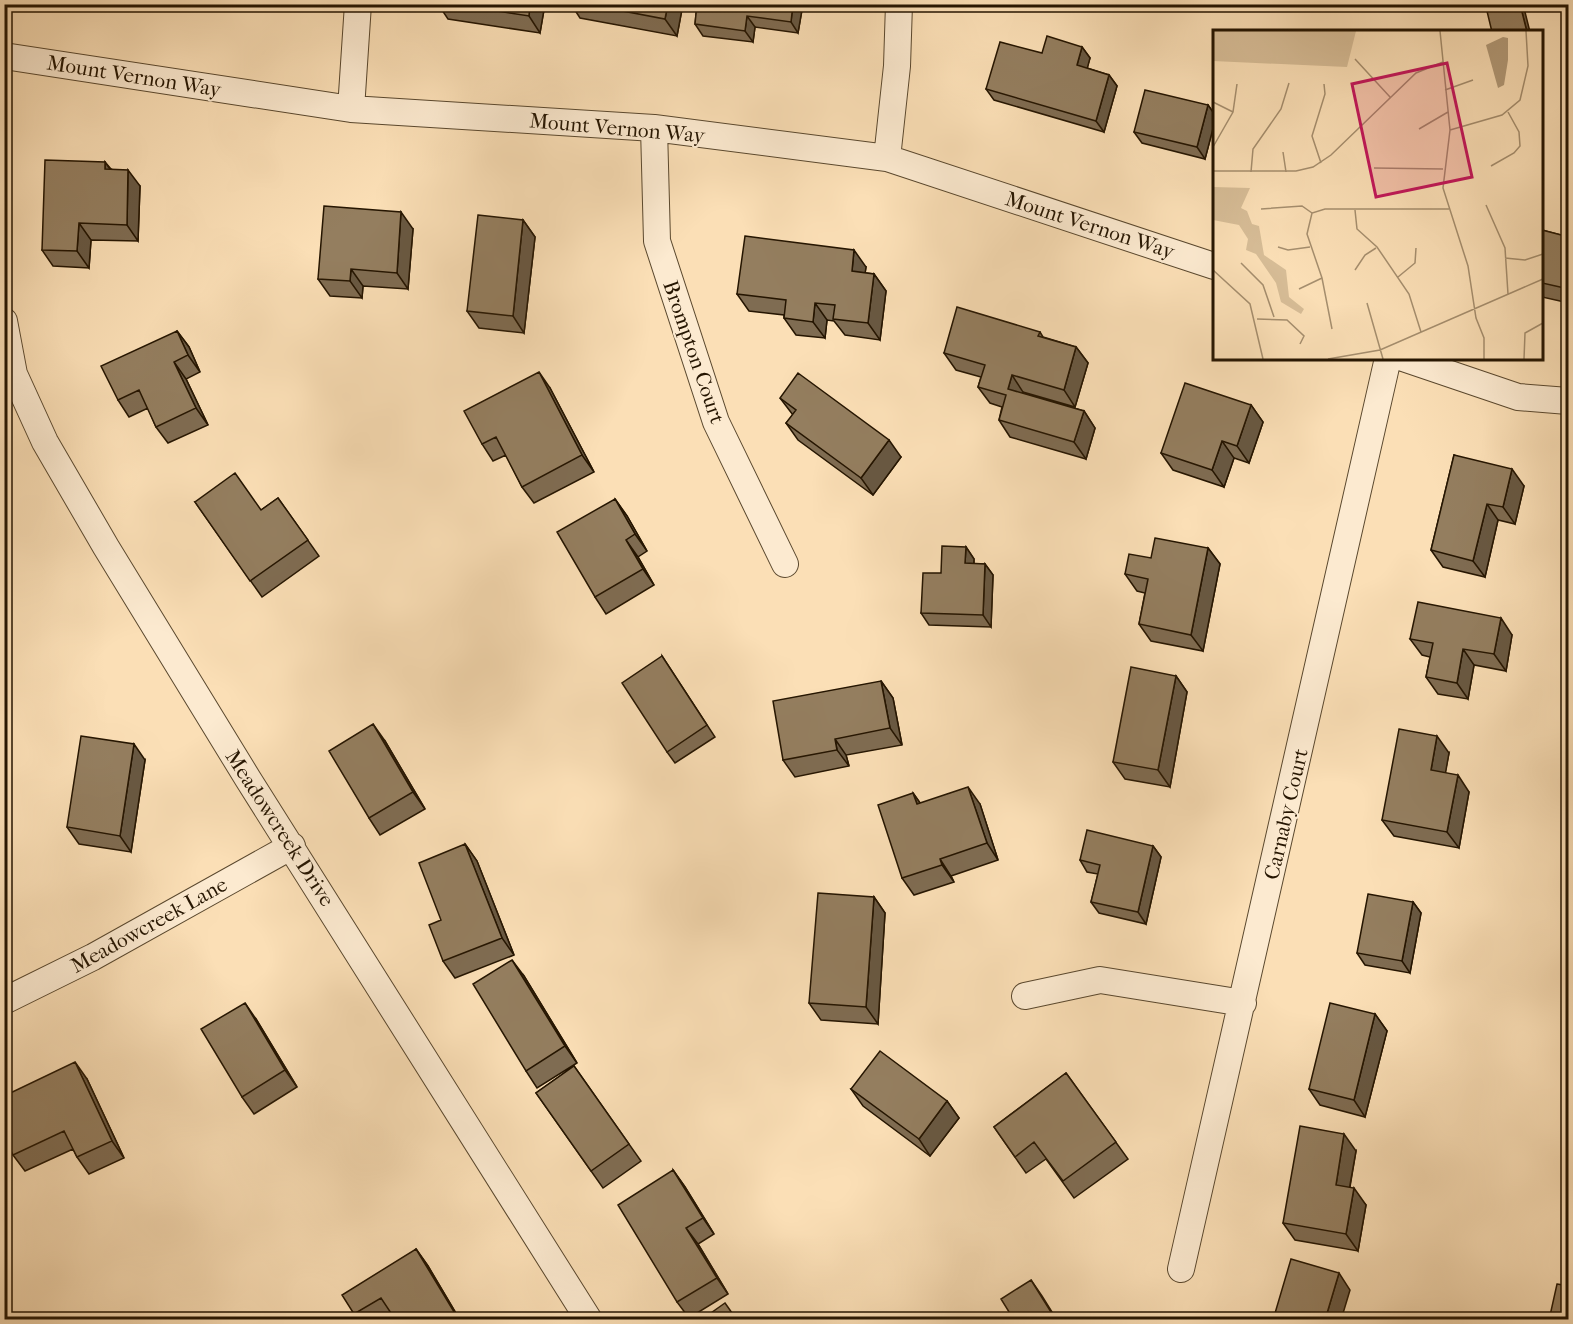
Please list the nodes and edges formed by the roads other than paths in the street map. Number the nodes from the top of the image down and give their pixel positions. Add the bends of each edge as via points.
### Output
1 (358, 4) edge
2 (900, 4) edge
3 (4, 56) edge
4 (351, 109) junction
5 (654, 128) junction
6 (887, 158) junction
7 (1213, 265) edge
8 (4, 321) edge
9 (1388, 360) edge
10 (1409, 360) edge
11 (1569, 401) edge
12 (785, 564) dead end
13 (292, 846) junction
14 (1024, 996) dead end
15 (4, 1001) edge
16 (1243, 1003) junction
17 (1181, 1269) dead end
18 (590, 1320) edge

1 - 4 street
2 - 6 street
3 - 4 street, Mount Vernon Way
4 - 5 street, Mount Vernon Way
5 - 6 street, Mount Vernon Way
5 - 12 street, Brompton Court via 657,241 716,422
6 - 7 street, Mount Vernon Way
8 - 13 street, Meadowcreek Drive via 14,374 45,442
9 - 16 street, Carnaby Court
10 - 11 street via 1518,397
13 - 15 street, Meadowcreek Lane via 93,957
13 - 18 street, Meadowcreek Drive
14 - 16 street via 1100,980
16 - 17 street, Carnaby Court

